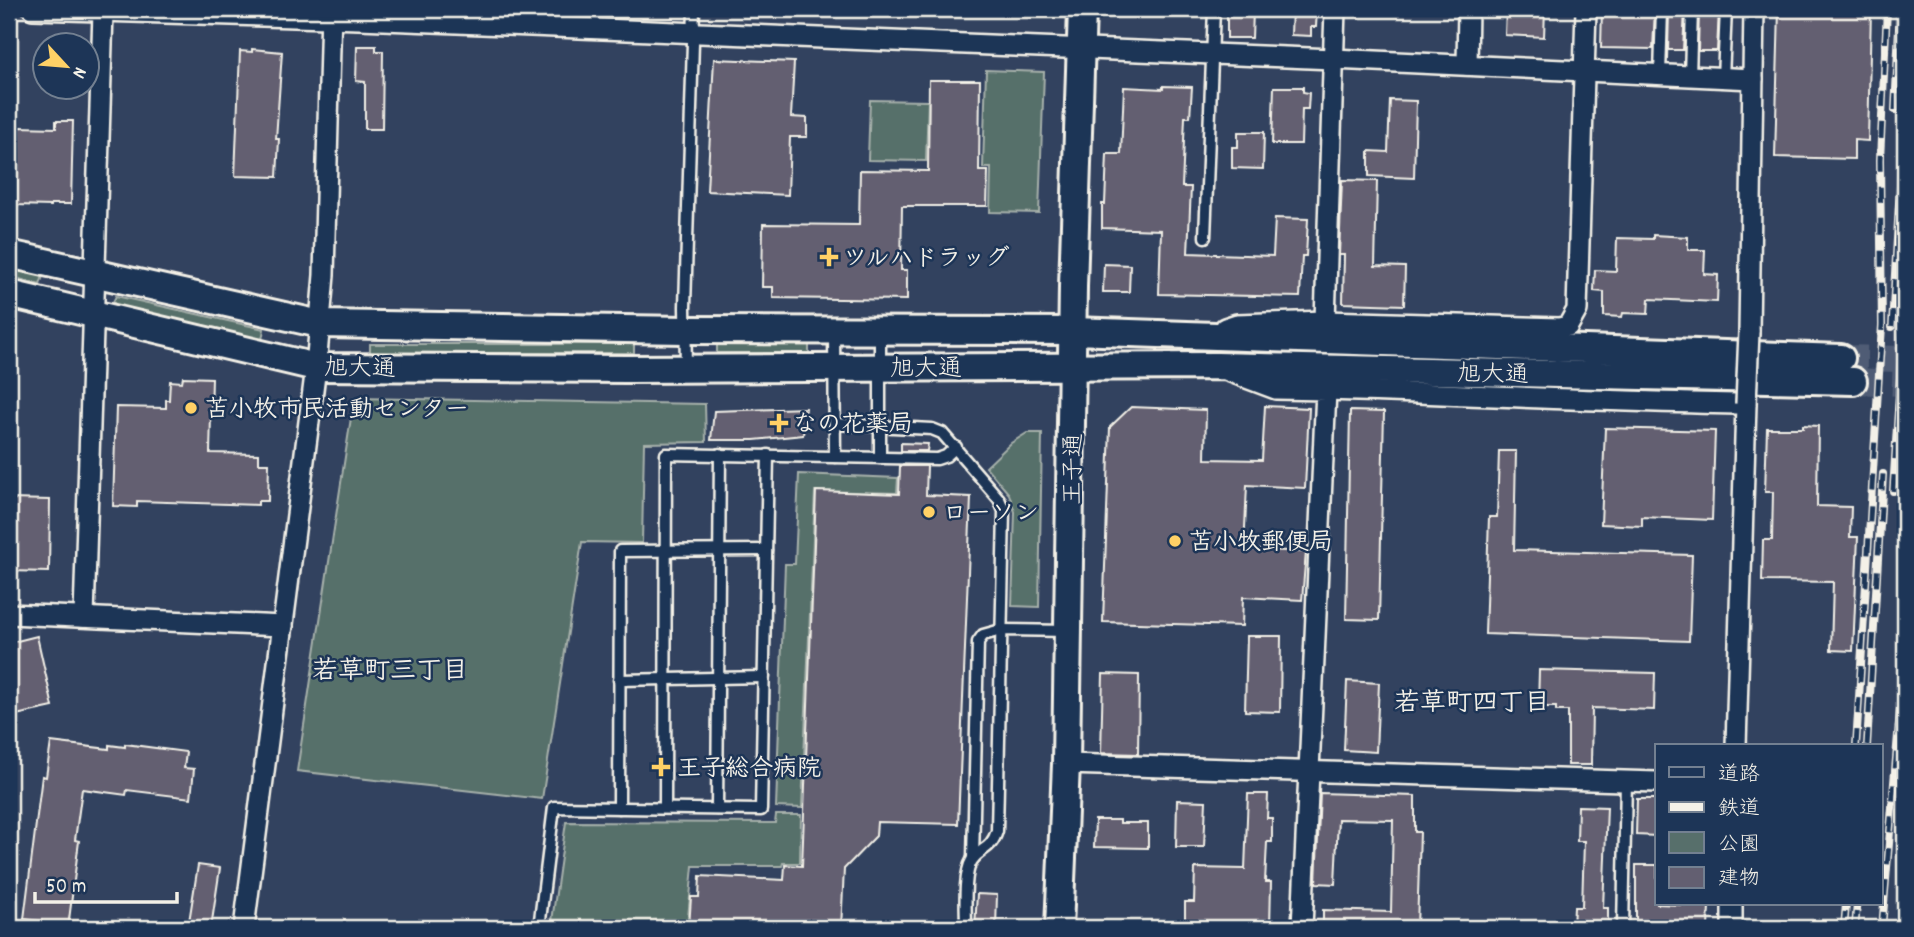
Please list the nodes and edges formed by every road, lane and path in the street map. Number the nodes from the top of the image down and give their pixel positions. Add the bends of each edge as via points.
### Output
1 (33, 9) edge
2 (694, 9) edge
3 (1082, 9) edge
4 (1214, 9) edge
5 (1335, 9) edge
6 (1468, 9) edge
7 (1586, 9) edge
8 (1662, 9) edge
9 (1692, 9) edge
10 (1726, 9) edge
11 (1754, 9) edge
12 (103, 12) junction
13 (213, 12) edge
14 (331, 13) edge
15 (693, 33) junction
16 (1080, 49) junction
17 (1212, 54) junction
18 (1333, 59) junction
19 (1467, 65) junction
20 (1584, 71) junction
21 (1660, 75) junction
22 (1690, 76) junction
23 (1723, 78) junction
24 (1753, 79) junction
25 (1205, 237) dead end
26 (9, 254) edge
27 (94, 272) junction
28 (9, 294) edge
29 (93, 314) junction
30 (1325, 321) junction
31 (320, 324) junction
32 (686, 330) junction
33 (834, 330) junction
34 (880, 330) junction
35 (1073, 331) junction
36 (1199, 336) junction
37 (1073, 366) junction
38 (1217, 366) junction
39 (316, 367) junction
40 (834, 368) junction
41 (880, 368) junction
42 (686, 369) junction
43 (1326, 390) junction
44 (1746, 404) junction
45 (835, 424) junction
46 (880, 425) junction
47 (956, 447) junction
48 (720, 454) junction
49 (768, 455) junction
50 (835, 457) junction
51 (880, 458) junction
52 (719, 550) junction
53 (766, 550) junction
54 (666, 551) junction
55 (9, 614) edge
56 (84, 617) junction
57 (283, 626) junction
58 (1002, 630) junction
59 (1069, 631) junction
60 (764, 677) junction
61 (718, 678) junction
62 (665, 679) junction
63 (619, 680) junction
64 (1737, 744) edge
65 (1066, 764) junction
66 (1309, 772) junction
67 (1626, 781) junction
68 (1655, 782) edge
69 (619, 808) junction
70 (665, 808) junction
71 (717, 809) junction
72 (973, 859) junction
73 (1732, 906) edge
74 (244, 928) edge
75 (539, 928) edge
76 (966, 928) edge
77 (1059, 928) edge
78 (1302, 928) edge
79 (1623, 928) edge
80 (1732, 928) edge

1 - 12 street
2 - 15 lane
3 - 16 street, 王子通
4 - 17 lane
5 - 18 street
6 - 19 street
7 - 20 street
8 - 21 lane
9 - 22 lane
10 - 23 lane
11 - 24 street
12 - 13 street
12 - 27 street
13 - 14 street
14 - 15 street
14 - 31 street
15 - 16 street
15 - 32 lane
16 - 17 street
16 - 35 street, 王子通
17 - 18 street
17 - 25 lane
18 - 19 street
18 - 30 street
19 - 20 street
20 - 21 street
20 - 30 street via 1577,310 1568,326
21 - 22 street
22 - 23 street
23 - 24 street
24 - 44 street, bridge
26 - 27 street, 旭大通
27 - 29 street
27 - 31 street, 旭大通
28 - 29 street, 旭大通
29 - 39 street, 旭大通
29 - 56 street
30 - 36 street via 1237,324
31 - 32 street, 旭大通
31 - 39 street
32 - 33 street, 旭大通
32 - 42 lane
33 - 34 street, 旭大通
33 - 40 lane
34 - 35 street, 旭大通
34 - 41 lane
35 - 36 street, 旭大通
35 - 37 street, 王子通
36 - 38 street, 旭大通 via 1847,369
37 - 38 street, 旭大通
37 - 41 street, 旭大通
37 - 59 street, 王子通
38 - 43 street via 1276,389
39 - 42 street, 旭大通
39 - 57 street
40 - 41 street, 旭大通
40 - 42 street, 旭大通
40 - 45 lane
41 - 46 lane
43 - 44 street
43 - 66 street
44 - 64 street
45 - 46 lane
45 - 50 lane
46 - 47 lane via 932,429
46 - 51 lane
47 - 51 lane via 937,459
47 - 58 lane via 1004,511
48 - 49 lane
48 - 52 lane
48 - 54 lane via 666,454
49 - 50 lane
49 - 53 lane
50 - 51 lane
52 - 53 lane
52 - 54 lane
52 - 61 lane
53 - 60 lane
54 - 62 lane
54 - 63 lane via 620,551
55 - 56 street
56 - 57 street
57 - 74 street
58 - 59 lane
58 - 72 lane via 997,831 994,842
58 - 72 lane via 982,635 978,642
59 - 65 street, 王子通
60 - 61 lane
60 - 71 lane via 761,810
61 - 62 lane
61 - 71 lane
62 - 63 lane
62 - 70 lane
63 - 69 lane
65 - 66 street
65 - 77 street, 王子通
66 - 67 street
66 - 78 street
67 - 68 street
67 - 79 lane
69 - 70 lane
69 - 75 lane via 554,807
70 - 71 lane
72 - 76 lane via 967,872
73 - 80 street

